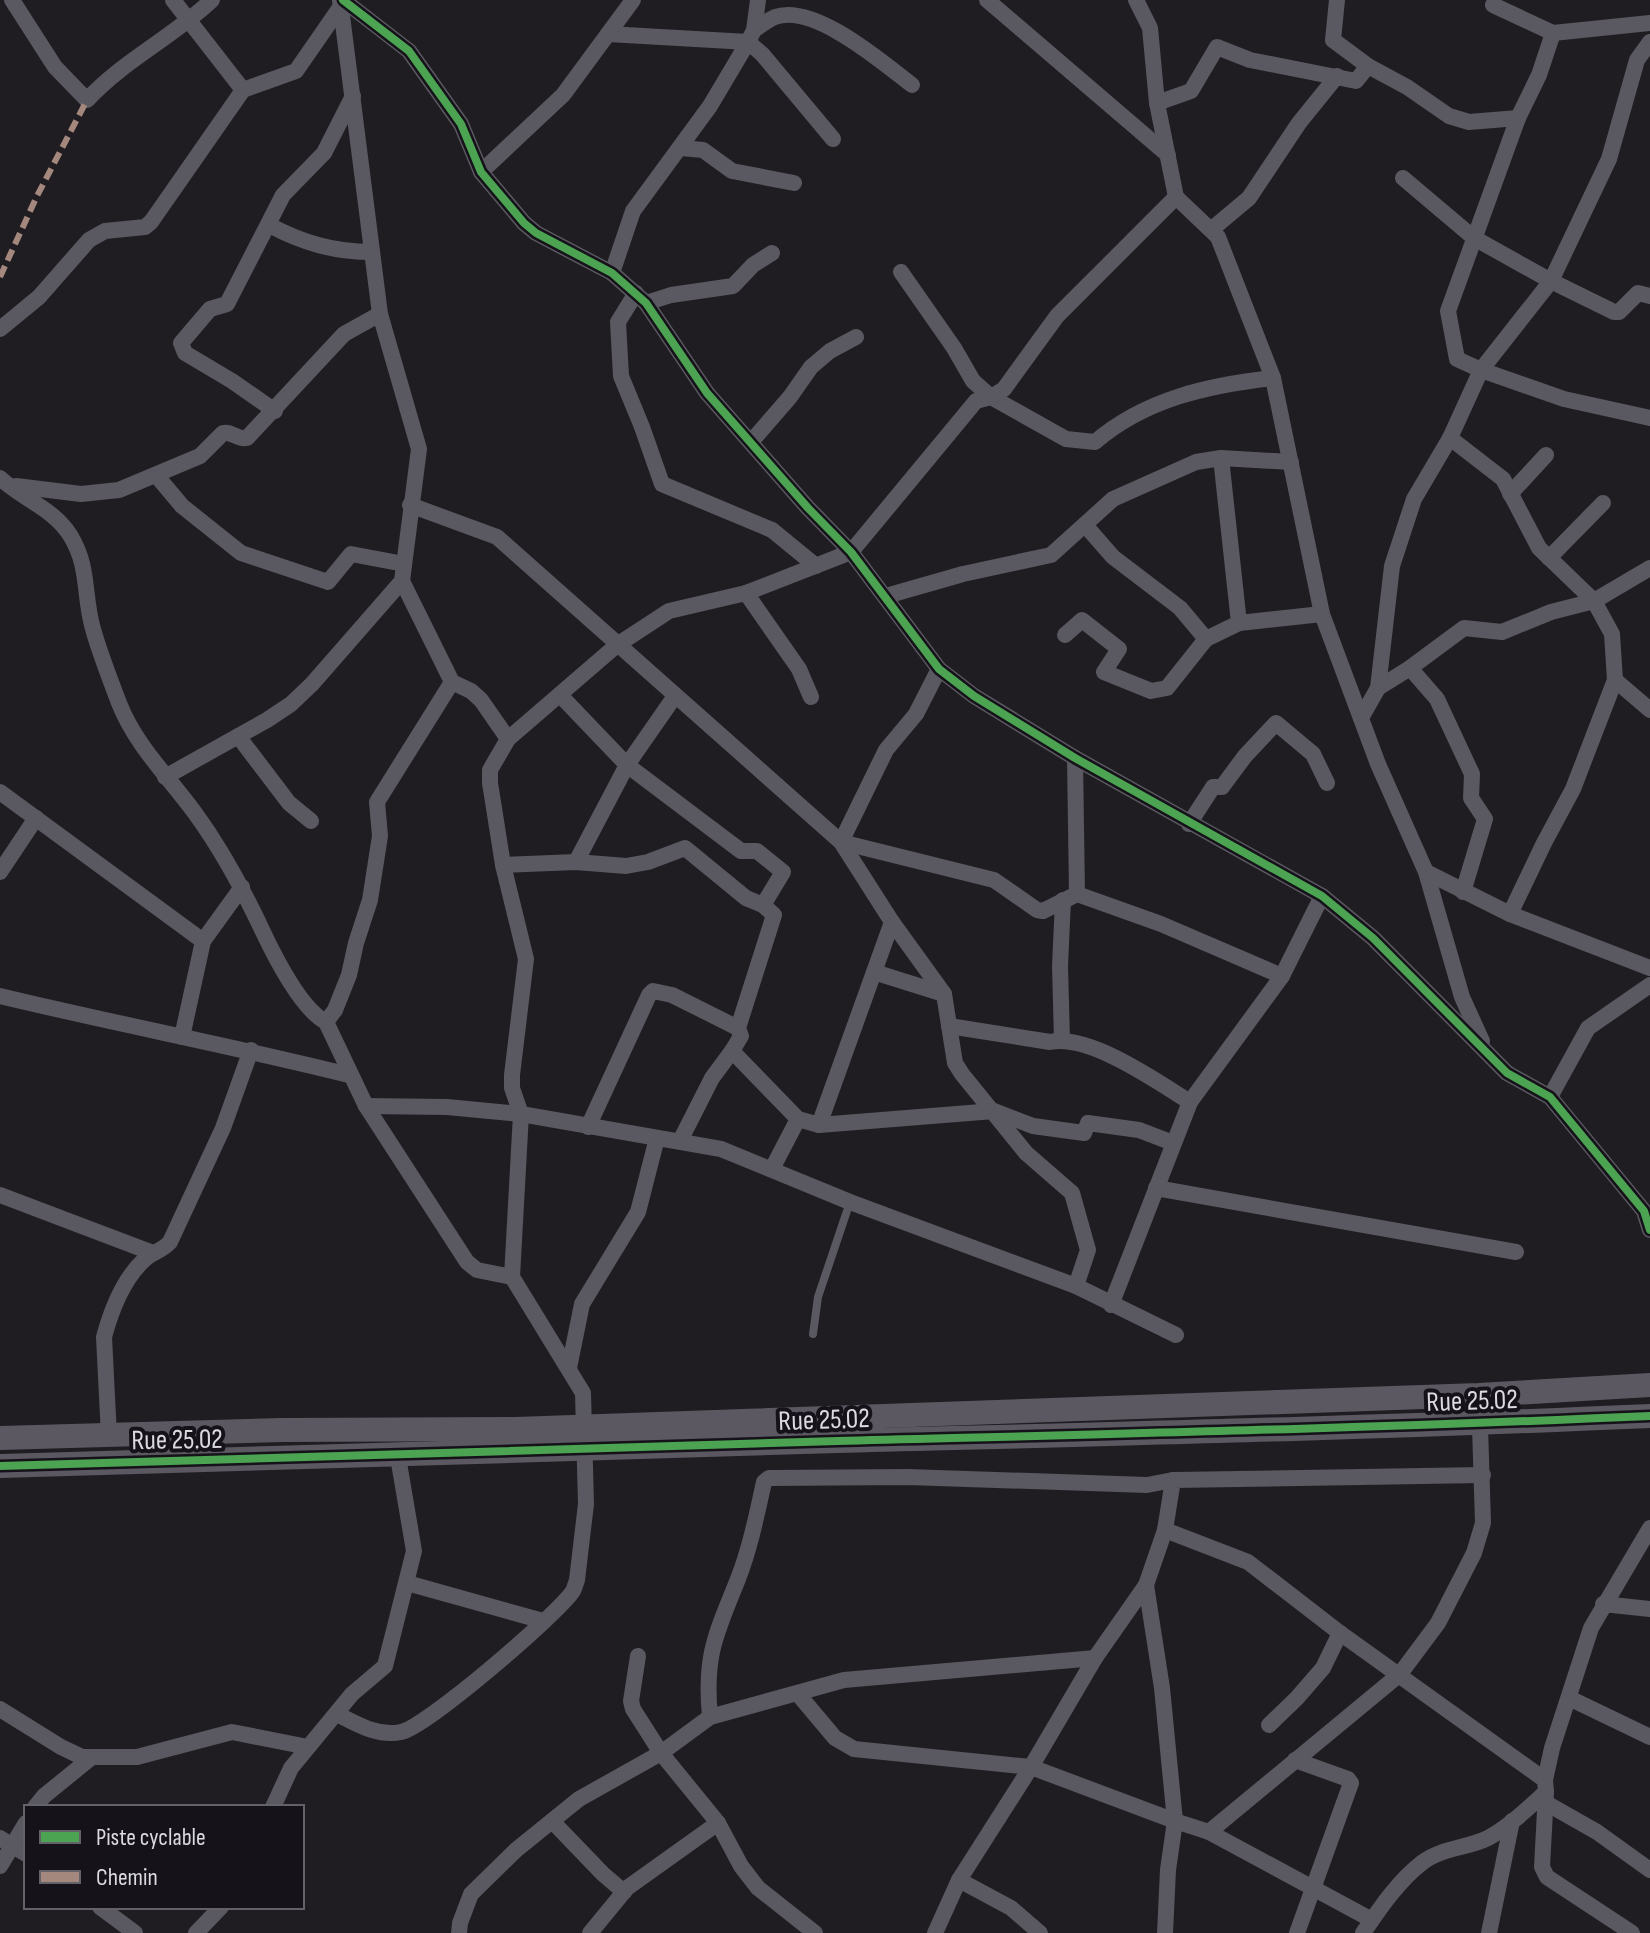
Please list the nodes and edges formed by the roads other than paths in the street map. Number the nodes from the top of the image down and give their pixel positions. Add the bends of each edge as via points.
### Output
1 (12, 0) edge
2 (173, 0) edge
3 (212, 0) edge
4 (633, 0) edge
5 (758, 0) edge
6 (987, 0) edge
7 (1136, 0) edge
8 (1337, 0) edge
9 (348, 3) edge
10 (1493, 5) dead end
11 (190, 21) junction
12 (1650, 23) edge
13 (1553, 33) junction
14 (608, 34) junction
15 (751, 36) junction
16 (1650, 42) edge
17 (1368, 66) junction
18 (1337, 76) junction
19 (912, 85) dead end
20 (243, 90) junction
21 (353, 96) junction
22 (1157, 103) junction
23 (1518, 118) junction
24 (833, 139) dead end
25 (681, 148) junction
26 (1168, 155) junction
27 (481, 172) junction
28 (1403, 178) dead end
29 (794, 183) dead end
30 (1176, 197) junction
31 (269, 225) junction
32 (1212, 229) junction
33 (1474, 238) junction
34 (372, 252) junction
35 (772, 253) dead end
36 (901, 272) dead end
37 (612, 273) junction
38 (1551, 281) junction
39 (1650, 296) edge
40 (641, 298) junction
41 (380, 314) junction
42 (0, 329) edge
43 (856, 337) dead end
44 (1481, 370) junction
45 (1273, 378) junction
46 (991, 397) junction
47 (275, 411) junction
48 (1650, 418) edge
49 (1450, 438) junction
50 (751, 442) junction
51 (1546, 455) dead end
52 (1221, 458) junction
53 (1291, 462) junction
54 (156, 475) junction
55 (4, 481) edge
56 (1510, 494) junction
57 (1603, 503) dead end
58 (410, 505) junction
59 (1085, 525) junction
60 (851, 552) junction
61 (1549, 558) junction
62 (816, 566) junction
63 (1650, 568) edge
64 (403, 573) junction
65 (746, 593) junction
66 (886, 596) junction
67 (1594, 601) junction
68 (1322, 614) junction
69 (1239, 623) junction
70 (1065, 635) dead end
71 (1206, 639) junction
72 (617, 645) junction
73 (1410, 668) junction
74 (939, 669) junction
75 (1615, 680) junction
76 (452, 682) junction
77 (1378, 688) junction
78 (560, 695) junction
79 (675, 696) junction
80 (811, 697) dead end
81 (1650, 710) edge
82 (1361, 718) junction
83 (238, 736) junction
84 (508, 739) junction
85 (1075, 758) junction
86 (627, 765) junction
87 (165, 777) junction
88 (1327, 783) dead end
89 (0, 792) edge
90 (36, 818) junction
91 (311, 821) dead end
92 (1189, 824) junction
93 (841, 842) junction
94 (576, 862) junction
95 (503, 865) junction
96 (0, 872) edge
97 (1426, 872) junction
98 (242, 887) junction
99 (1463, 892) junction
100 (1322, 896) junction
101 (1070, 897) junction
102 (763, 905) junction
103 (1510, 914) junction
104 (892, 922) junction
105 (203, 941) junction
106 (1650, 968) edge
107 (874, 972) junction
108 (1282, 976) junction
109 (1650, 985) edge
110 (944, 994) junction
111 (0, 996) edge
112 (326, 1022) junction
113 (949, 1026) junction
114 (738, 1028) junction
115 (182, 1037) junction
116 (1062, 1040) junction
117 (251, 1050) junction
118 (732, 1051) junction
119 (1488, 1053) junction
120 (349, 1075) junction
121 (1550, 1097) junction
122 (1190, 1102) junction
123 (366, 1106) junction
124 (994, 1111) junction
125 (521, 1114) junction
126 (798, 1119) junction
127 (819, 1125) junction
128 (588, 1127) junction
129 (657, 1138) junction
130 (680, 1141) junction
131 (1173, 1143) junction
132 (772, 1169) junction
133 (1156, 1188) junction
134 (0, 1195) edge
135 (850, 1202) junction
136 (1647, 1204) edge
137 (1650, 1230) edge
138 (1516, 1252) dead end
139 (153, 1253) junction
140 (512, 1277) junction
141 (1076, 1286) junction
142 (1111, 1305) junction
143 (813, 1334) dead end
144 (1176, 1335) dead end
145 (569, 1368) junction
146 (1650, 1385) edge
147 (1479, 1395) junction
148 (1650, 1416) edge
149 (1480, 1423) junction
150 (584, 1425) junction
151 (109, 1436) junction
152 (0, 1438) edge
153 (586, 1450) junction
154 (398, 1457) junction
155 (0, 1466) edge
156 (1483, 1475) junction
157 (1173, 1480) junction
158 (1650, 1528) edge
159 (1165, 1530) junction
160 (407, 1583) junction
161 (1146, 1585) junction
162 (1603, 1604) junction
163 (1650, 1609) edge
164 (543, 1621) junction
165 (1340, 1633) junction
166 (638, 1656) dead end
167 (1095, 1658) junction
168 (1400, 1674) junction
169 (798, 1694) junction
170 (1569, 1698) junction
171 (0, 1709) edge
172 (337, 1714) junction
173 (710, 1717) junction
174 (1269, 1725) dead end
175 (1650, 1737) edge
176 (308, 1747) junction
177 (661, 1753) junction
178 (92, 1757) junction
179 (1295, 1760) junction
180 (1031, 1767) junction
181 (1546, 1792) junction
182 (37, 1805) edge
183 (274, 1805) edge
184 (552, 1821) junction
185 (1175, 1821) junction
186 (1512, 1821) junction
187 (718, 1823) junction
188 (24, 1827) edge
189 (1209, 1832) junction
190 (13, 1846) edge
191 (0, 1866) edge
192 (1650, 1870) edge
193 (959, 1880) junction
194 (1314, 1890) junction
195 (624, 1892) junction
196 (103, 1909) edge
197 (219, 1909) edge
198 (1367, 1926) edge
199 (135, 1933) edge
200 (197, 1933) edge
201 (459, 1933) edge
202 (590, 1933) edge
203 (815, 1933) edge
204 (935, 1933) edge
205 (1040, 1933) edge
206 (1165, 1933) edge
207 (1297, 1933) edge
208 (1489, 1933) edge
209 (1632, 1933) edge

1 - 11 street via 55,67 87,100 108,78
2 - 11 street
3 - 11 street
4 - 14 street
5 - 15 street
6 - 26 street
7 - 22 street via 1150,28
8 - 17 street via 1333,40
9 - 20 street via 296,71
9 - 21 street
9 - 27 street via 409,51 461,124
10 - 13 street
11 - 20 street
12 - 13 street
13 - 23 street
14 - 15 street
14 - 27 street via 563,95
15 - 19 street via 777,16 811,17
15 - 24 street
15 - 25 street
16 - 38 street via 1637,60 1609,159
17 - 18 street via 1356,81
17 - 23 street via 1459,119
18 - 22 street via 1250,60 1217,47 1191,91
18 - 32 street via 1249,198
20 - 42 street via 151,222 105,231 89,240 39,297
21 - 31 street via 324,153 283,195
21 - 34 street
22 - 26 street
23 - 33 street
25 - 29 street via 703,150 732,171
25 - 37 street via 633,211
26 - 30 street
27 - 37 street via 536,233
28 - 33 street
30 - 32 street
30 - 46 street via 1057,316 1011,381
31 - 34 street via 315,246
31 - 47 street via 227,304 210,309 181,346
32 - 45 street
33 - 38 street
33 - 44 street via 1448,311 1457,359
34 - 41 street
35 - 40 street via 733,286
36 - 46 street via 973,381
37 - 40 street
38 - 39 street via 1619,312 1638,293
38 - 44 street
40 - 50 street via 707,393
40 - 62 street via 618,322 621,376 662,484 772,530
41 - 47 street via 344,334
41 - 58 street via 419,449
43 - 50 street via 811,367
44 - 48 street via 1564,399
44 - 49 street
45 - 46 street via 1182,395 1116,424 1095,442 1066,439
45 - 53 street
46 - 60 street via 976,401
47 - 54 street via 247,438 223,433 200,456
49 - 56 street via 1503,479
49 - 77 street via 1414,499 1395,552
50 - 60 street
51 - 56 street
52 - 53 street
52 - 59 street via 1185,466 1113,499
52 - 69 street
53 - 68 street
54 - 55 street via 119,490 81,494
54 - 64 street via 182,506 246,556 328,582 351,554
55 - 87 street via 51,514 77,547 92,627 120,707
56 - 61 street
57 - 61 street
58 - 64 street
58 - 72 street via 497,537
59 - 66 street via 1051,555
59 - 71 street via 1113,557 1180,608
60 - 62 street
60 - 66 street
61 - 67 street
62 - 65 street
63 - 67 street
64 - 76 street
64 - 83 street via 312,684 291,704
65 - 72 street via 669,611
65 - 80 street via 799,669
66 - 74 street
67 - 73 street via 1502,632 1464,628
67 - 75 street via 1612,634
68 - 69 street
68 - 82 street
69 - 71 street
70 - 71 street via 1082,620 1119,649 1104,672 1151,691 1167,688
72 - 78 street
72 - 79 street
73 - 77 street
73 - 99 street via 1437,699 1472,774 1471,798 1485,819
74 - 85 street
74 - 93 street via 916,714 886,750
75 - 81 street
75 - 103 street via 1573,789
76 - 84 street via 481,700
76 - 112 street via 377,802 380,836 370,900 349,975
77 - 82 street
78 - 84 street
78 - 86 street
79 - 86 street
79 - 93 street
82 - 97 street
83 - 87 street
83 - 91 street via 289,803
84 - 95 street via 490,770
85 - 92 street
85 - 101 street
86 - 94 street
86 - 102 street via 741,851 757,851 783,872
87 - 98 street
88 - 92 street via 1313,754 1276,723 1222,787 1213,787
89 - 90 street
90 - 96 street
90 - 105 street
92 - 100 street
93 - 101 street via 994,880 1037,910
93 - 104 street
94 - 95 street
94 - 102 street via 626,866 685,848 746,898
95 - 125 street via 526,959 512,1075
97 - 99 street
97 - 119 street via 1462,997
98 - 105 street
98 - 112 street via 303,999
99 - 103 street
100 - 108 street
100 - 119 street via 1384,948
101 - 108 street via 1161,924
101 - 116 street via 1060,966
102 - 114 street via 774,915
103 - 106 street
104 - 107 street
104 - 110 street
105 - 115 street
107 - 110 street
107 - 127 street
108 - 122 street
109 - 121 street via 1588,1028
110 - 113 street
111 - 115 street
112 - 120 street
113 - 116 street
113 - 124 street via 955,1063
114 - 118 street via 741,1036
114 - 128 street via 653,991
115 - 117 street
116 - 122 street via 1122,1060
117 - 120 street
117 - 139 street via 223,1128 170,1242
118 - 126 street
118 - 130 street
119 - 121 street via 1507,1073
120 - 123 street
121 - 136 street
122 - 131 street
123 - 125 street
123 - 140 street via 467,1262 477,1270
124 - 127 street
124 - 131 street via 1033,1126 1084,1133 1088,1123 1139,1130
124 - 141 street via 1026,1153 1072,1193 1088,1250
125 - 128 street
125 - 140 street
126 - 127 street
126 - 132 street
128 - 129 street
129 - 130 street
129 - 145 street via 638,1212 582,1304
130 - 132 street via 721,1149
131 - 133 street
132 - 135 street
133 - 138 street
133 - 142 street
134 - 139 street
135 - 141 street
135 - 143 lane via 818,1297
136 - 137 street
139 - 151 street via 132,1272 104,1337
140 - 145 street
141 - 142 street
142 - 144 street
145 - 150 street via 583,1393
146 - 147 main road
147 - 149 street
147 - 150 main road
148 - 149 main road, Rue 25.02
149 - 153 main road, Rue 25.02
149 - 156 street
150 - 151 main road
150 - 153 street
151 - 152 main road
153 - 154 main road, Rue 25.02
153 - 164 street via 577,1580
154 - 155 main road, Rue 25.02
154 - 160 street via 414,1538
156 - 157 street
156 - 168 street via 1483,1523 1474,1553 1438,1623
157 - 159 street
157 - 173 street via 1147,1485 769,1478 713,1643 707,1686
158 - 162 street
159 - 161 street
159 - 165 street via 1248,1562
160 - 164 street
160 - 172 street via 385,1666
161 - 167 street
161 - 185 street
162 - 163 street
162 - 170 street
164 - 172 street via 450,1703 406,1732 377,1732
165 - 168 street
165 - 174 street via 1323,1668
166 - 177 street via 631,1701
167 - 169 street via 844,1680
167 - 180 street
168 - 179 street
168 - 181 street
169 - 173 street
169 - 180 street via 835,1738 854,1749
170 - 175 street
170 - 181 street via 1552,1748
171 - 178 street via 61,1747
172 - 176 street
173 - 177 street
176 - 178 street via 232,1732 137,1757
176 - 183 street via 291,1768
177 - 184 street via 579,1799
177 - 187 street
178 - 182 street
179 - 189 street
179 - 194 street via 1351,1783
180 - 185 street
180 - 193 street
181 - 186 street
181 - 192 street
181 - 209 street via 1542,1867 1547,1877
184 - 195 street
184 - 201 street via 475,1889
185 - 189 street
185 - 206 street
186 - 198 street via 1487,1839 1425,1861
186 - 208 street
187 - 195 street
187 - 203 street via 758,1888
188 - 190 street
189 - 194 street
190 - 191 street
193 - 204 street
193 - 205 street via 1011,1908
194 - 198 street
194 - 207 street
195 - 202 street
196 - 199 street
197 - 200 street

